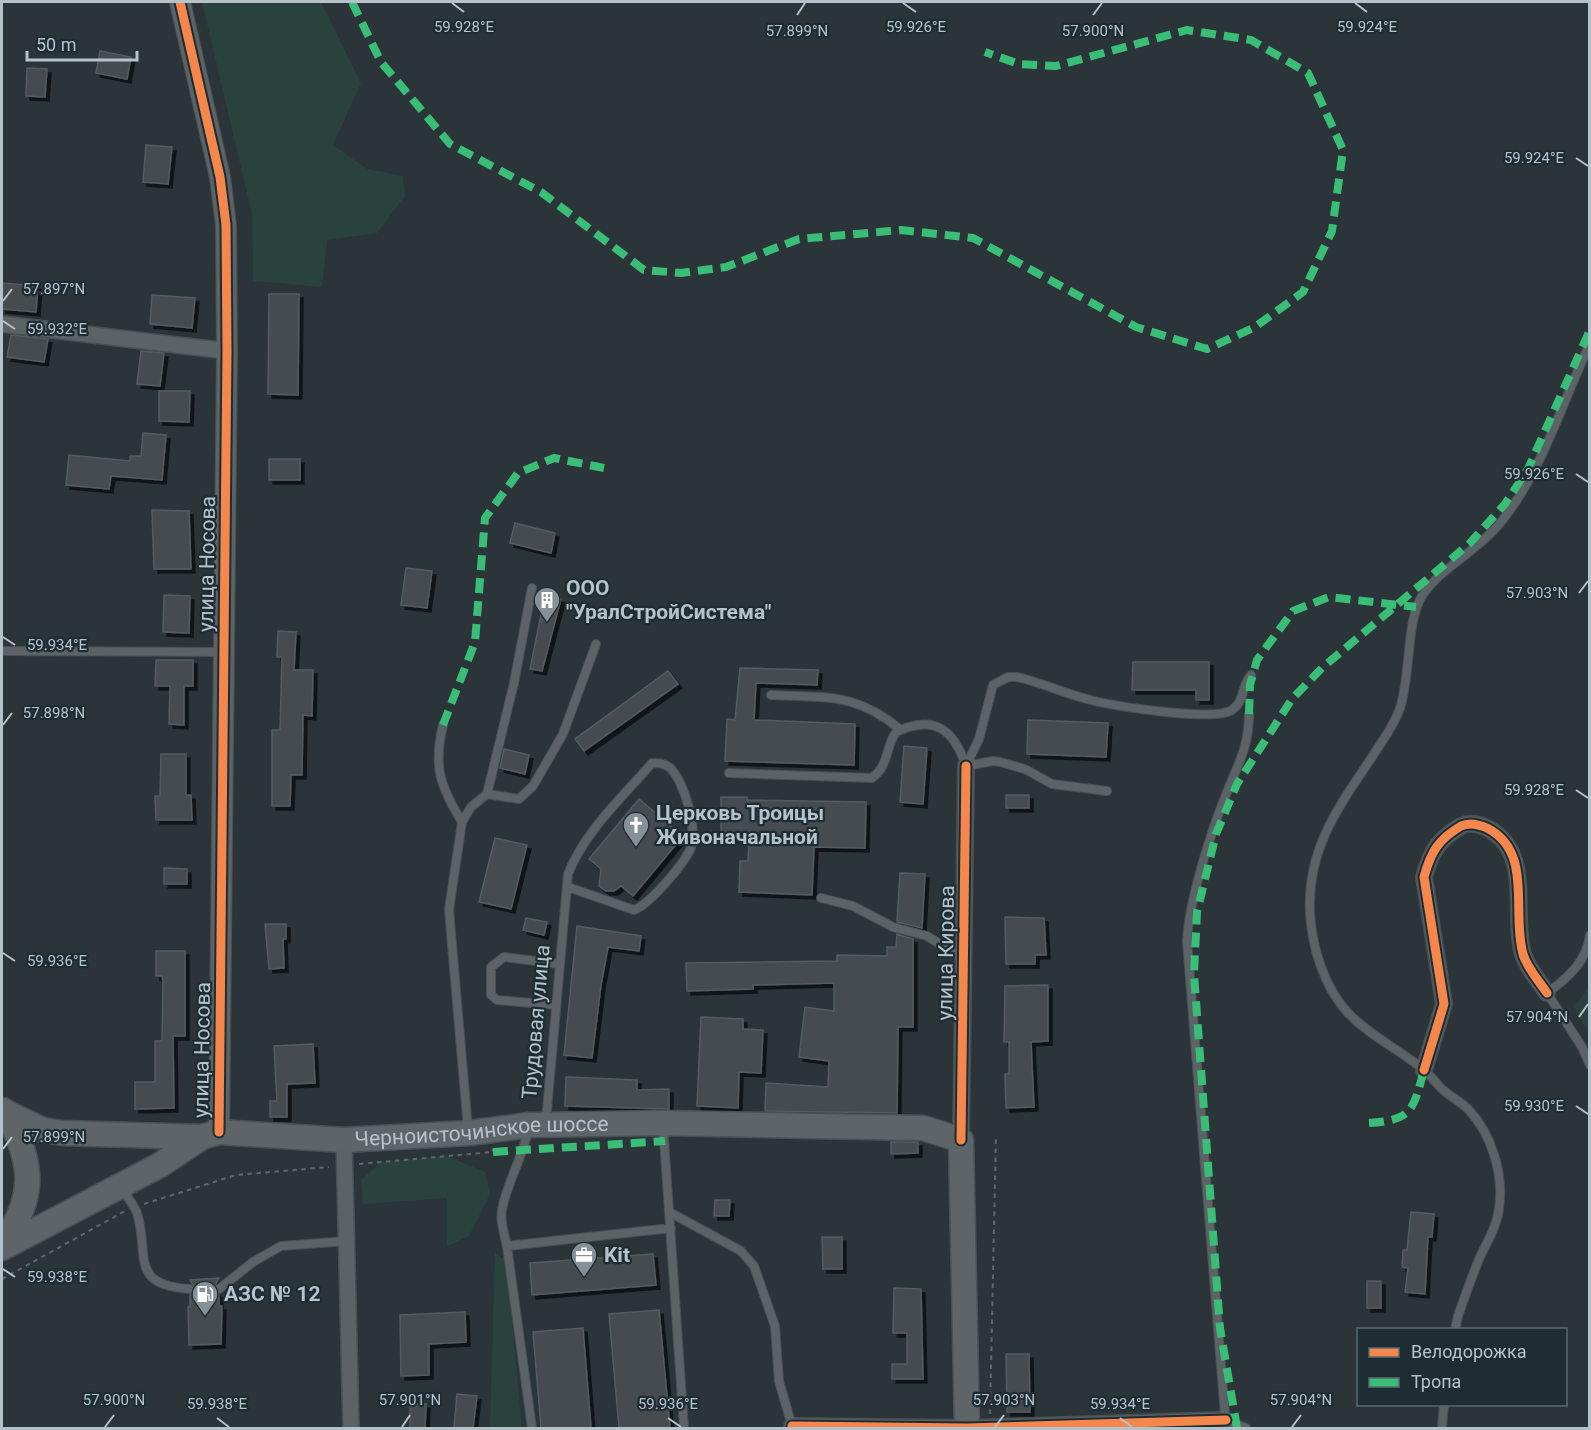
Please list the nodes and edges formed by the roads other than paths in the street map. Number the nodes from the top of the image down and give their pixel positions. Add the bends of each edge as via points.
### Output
1 (180, 2) edge
2 (2, 324) edge
3 (1590, 344) edge
4 (227, 351) junction
5 (532, 588) dead end
6 (596, 644) dead end
7 (2, 651) edge
8 (224, 652) junction
9 (1251, 675) dead end
10 (771, 695) dead end
11 (1249, 714) dead end
12 (443, 725) dead end
13 (901, 730) junction
14 (966, 766) junction
15 (729, 773) dead end
16 (1107, 791) dead end
17 (487, 794) junction
18 (462, 822) junction
19 (568, 887) junction
20 (820, 898) dead end
21 (1590, 935) edge
22 (964, 959) junction
23 (559, 964) junction
24 (1547, 993) junction
25 (556, 1005) junction
26 (1590, 1065) edge
27 (1425, 1070) junction
28 (4, 1111) edge
29 (663, 1123) junction
30 (537, 1125) junction
31 (468, 1133) junction
32 (211, 1135) junction
33 (344, 1140) junction
34 (961, 1140) junction
35 (120, 1185) junction
36 (671, 1213) junction
37 (671, 1228) junction
38 (348, 1241) junction
39 (2, 1246) edge
40 (507, 1246) junction
41 (190, 1289) dead end
42 (219, 1289) dead end
43 (1455, 1328) edge
44 (1444, 1406) edge
45 (1226, 1424) edge
46 (792, 1426) joint
47 (351, 1428) edge
48 (532, 1428) edge
49 (684, 1428) edge
50 (978, 1428) edge
51 (1246, 1428) edge
52 (1442, 1428) edge

1 - 4 street, улица Носова via 220,177 226,225
2 - 4 street
3 - 27 lane via 1526,486 1484,542 1436,581 1416,607 1406,687 1399,710 1389,732 1336,810 1316,856 1310,913 1321,967 1333,991 1362,1026
4 - 8 street, улица Носова
5 - 17 lane
6 - 17 lane via 563,734 533,786 519,799
7 - 8 lane
8 - 32 street, улица Носова
9 - 14 lane via 1240,703 1219,715 1101,703 1028,679 1008,677 993,685 979,739
10 - 13 lane via 845,699 865,705
11 - 45 lane via 1246,745 1208,849 1187,941
12 - 18 lane via 437,750 440,781
13 - 14 lane via 932,726 943,729 955,738
13 - 15 lane via 892,739 884,766 872,778
14 - 16 lane via 1000,762 1025,769 1052,784
14 - 22 street, улица Кирова
17 - 18 lane via 471,807
18 - 31 lane via 449,910
19 - 19 lane, Трудовая улица via 568,874 587,837 652,763 668,766 675,773 694,830 690,849 653,898 634,910
19 - 23 lane, Трудовая улица
20 - 22 lane via 853,906 893,927 927,936
21 - 24 lane via 1580,963
22 - 34 street, улица Кирова
23 - 25 lane, Трудовая улица
23 - 25 lane via 504,957 490,967 491,995 497,1000
24 - 26 lane
24 - 27 street via 1523,956 1516,871 1508,844 1480,825 1466,823 1444,835 1424,877 1444,1004
25 - 30 lane, Трудовая улица
27 - 43 lane via 1467,1109 1485,1132 1497,1166 1500,1191 1499,1211
28 - 32 main road, Черноисточинское шоссе via 43,1130 62,1133
28 - 39 main road via 23,1148 28,1183 20,1218
29 - 30 main road, Черноисточинское шоссе
29 - 34 main road, Черноисточинское шоссе via 923,1128
29 - 36 lane
30 - 31 main road, Черноисточинское шоссе
30 - 40 lane, Трудовая улица via 502,1205
31 - 33 main road, Черноисточинское шоссе
32 - 33 main road, Черноисточинское шоссе
32 - 35 main road
33 - 38 street
34 - 50 main road, улица Кирова
35 - 39 main road
35 - 41 lane via 133,1207 147,1271 169,1288
36 - 37 lane
36 - 46 lane via 741,1251 753,1266 775,1326 779,1381
37 - 40 lane
37 - 49 lane
38 - 42 lane via 281,1246
38 - 47 street
40 - 48 lane, Трудовая улица
44 - 52 lane
45 - 50 street
45 - 51 lane
46 - 50 street

